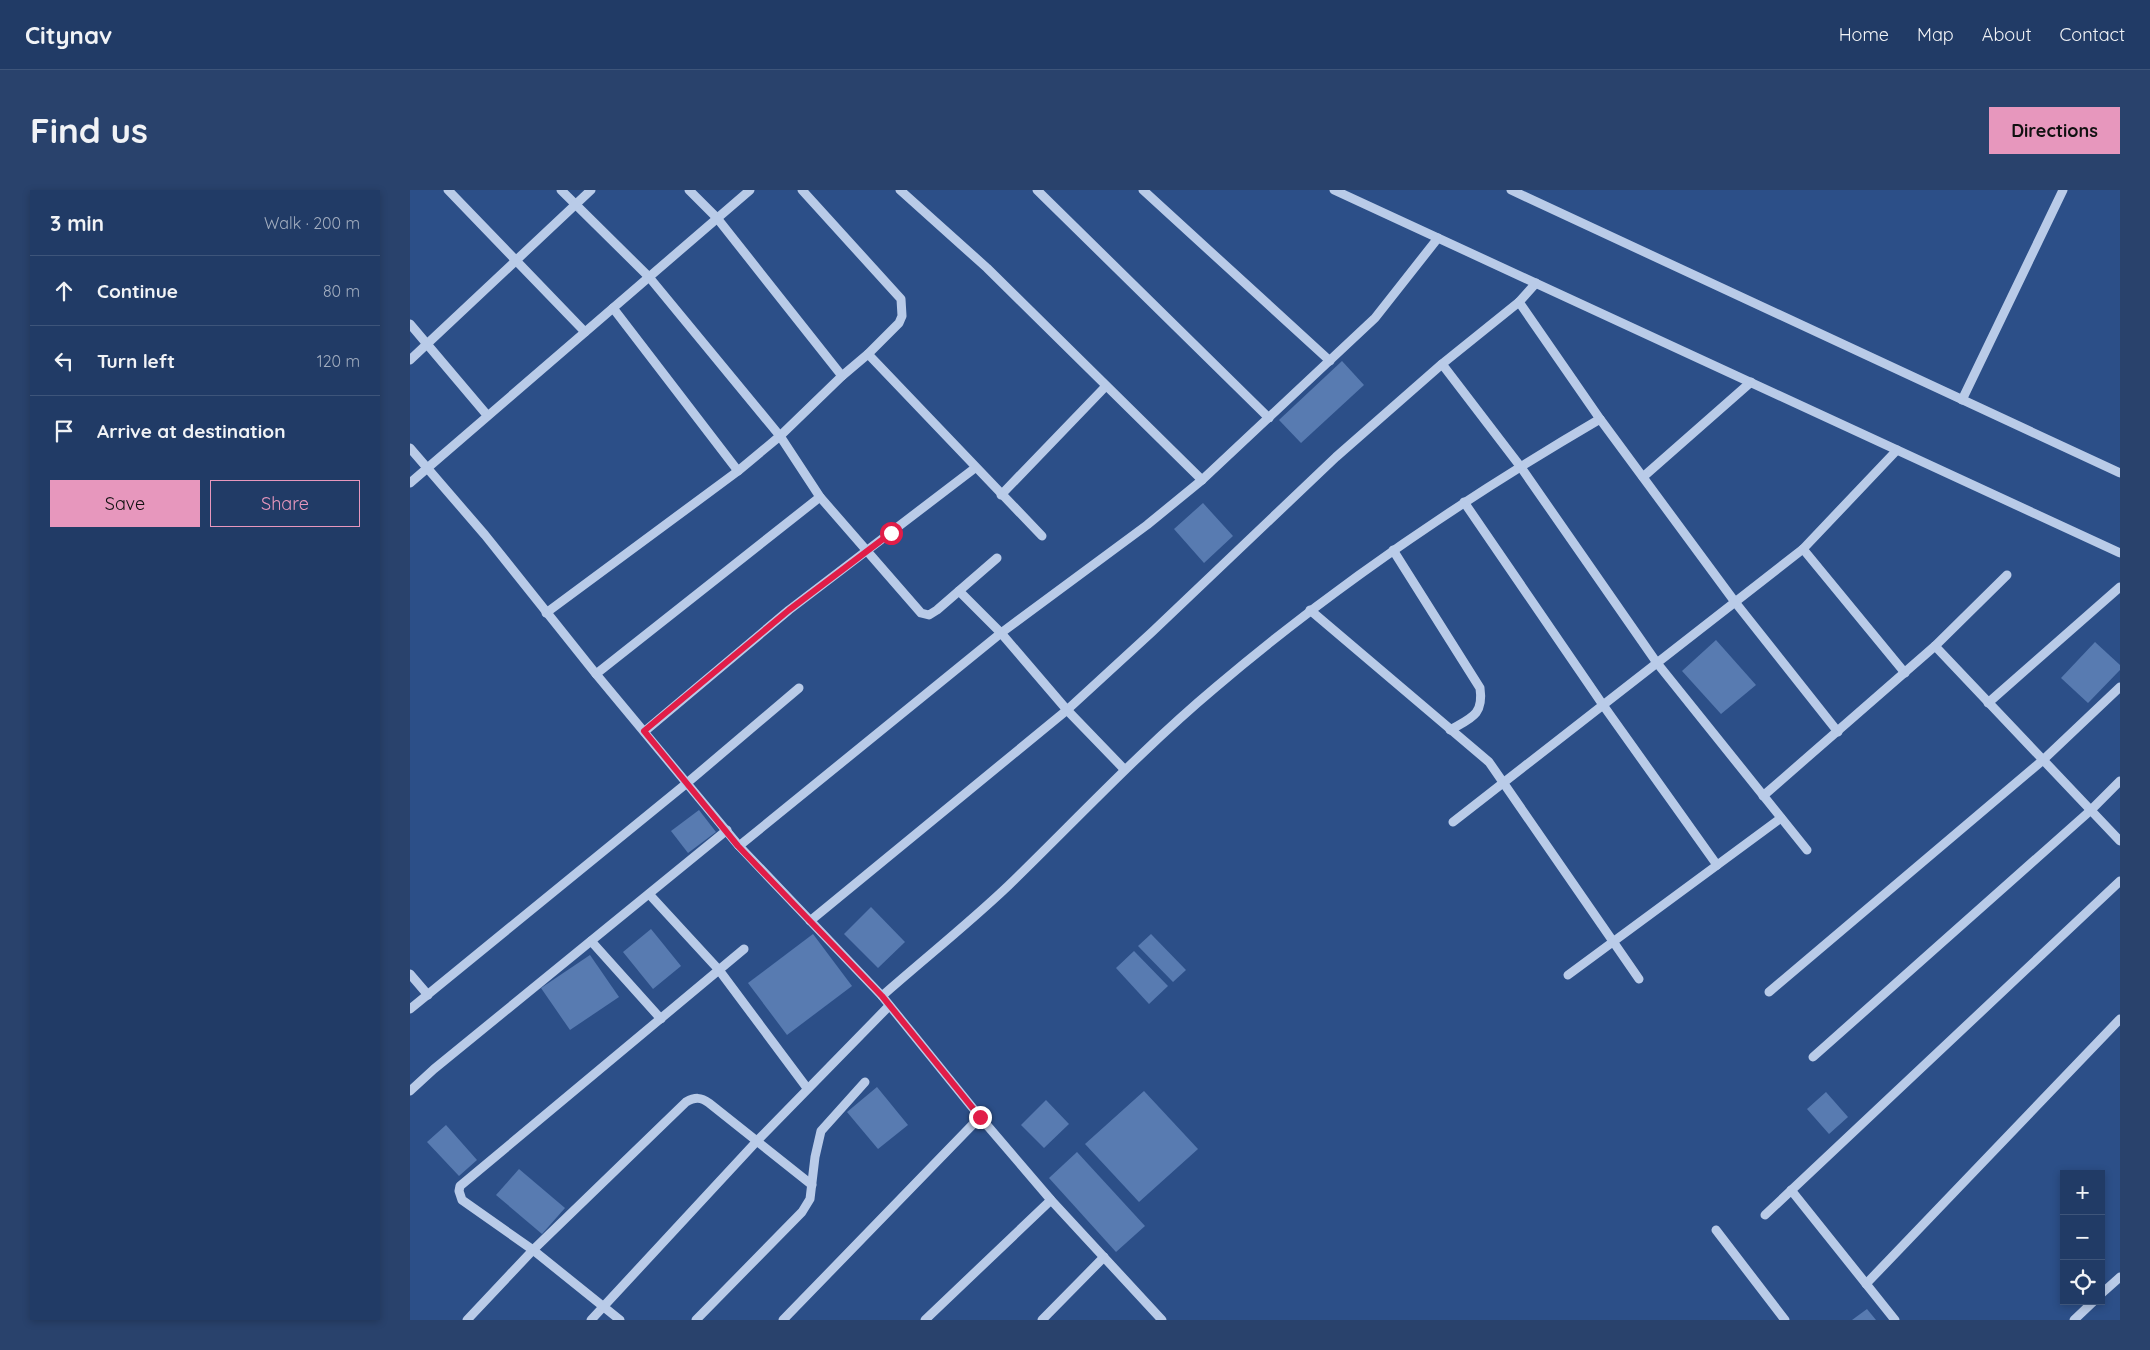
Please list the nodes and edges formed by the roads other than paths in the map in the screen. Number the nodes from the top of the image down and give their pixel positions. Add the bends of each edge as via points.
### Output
1 (448, 190) edge
2 (560, 190) edge
3 (592, 190) edge
4 (690, 190) edge
5 (750, 190) edge
6 (802, 190) edge
7 (900, 190) edge
8 (1037, 190) edge
9 (1143, 190) edge
10 (1334, 190) edge
11 (1511, 190) edge
12 (2062, 190) edge
13 (575, 204) junction
14 (717, 218) junction
15 (1438, 238) junction
16 (516, 261) junction
17 (649, 277) junction
18 (1536, 283) junction
19 (1519, 302) junction
20 (612, 308) junction
21 (410, 324) edge
22 (585, 332) junction
23 (427, 345) junction
24 (868, 354) junction
25 (410, 360) edge
26 (1330, 361) junction
27 (1442, 364) junction
28 (842, 376) junction
29 (1751, 382) junction
30 (1106, 386) junction
31 (1962, 400) junction
32 (487, 415) junction
33 (1269, 418) junction
34 (1600, 419) junction
35 (780, 436) junction
36 (410, 448) edge
37 (1897, 450) junction
38 (1520, 466) junction
39 (427, 467) junction
40 (975, 468) junction
41 (738, 471) junction
42 (2120, 473) edge
43 (1644, 477) junction
44 (1202, 480) junction
45 (410, 484) edge
46 (1001, 494) junction
47 (820, 497) junction
48 (1464, 502) junction
49 (1042, 536) dead end
50 (1803, 549) junction
51 (1393, 550) junction
52 (866, 551) junction
53 (2120, 553) edge
54 (997, 558) dead end
55 (2007, 575) dead end
56 (2120, 587) edge
57 (959, 591) junction
58 (1735, 602) junction
59 (1310, 610) junction
60 (546, 613) junction
61 (1001, 633) junction
62 (1935, 646) junction
63 (1657, 663) junction
64 (1905, 673) junction
65 (596, 674) junction
66 (2120, 687) edge
67 (799, 688) dead end
68 (1988, 703) junction
69 (1603, 705) junction
70 (1067, 710) junction
71 (1450, 730) junction
72 (644, 731) junction
73 (1838, 732) junction
74 (2042, 760) junction
75 (1124, 769) junction
76 (1504, 781) junction
77 (2120, 781) edge
78 (687, 783) junction
79 (1763, 796) junction
80 (2091, 810) junction
81 (1781, 818) junction
82 (1453, 822) dead end
83 (727, 830) junction
84 (2120, 841) edge
85 (738, 846) junction
86 (1807, 850) dead end
87 (1717, 865) junction
88 (2120, 881) edge
89 (649, 894) junction
90 (810, 921) junction
91 (591, 941) junction
92 (1614, 941) junction
93 (744, 949) dead end
94 (719, 970) junction
95 (410, 974) edge
96 (1568, 975) dead end
97 (1639, 979) dead end
98 (1769, 992) dead end
99 (428, 995) junction
100 (882, 996) junction
101 (889, 1006) junction
102 (410, 1009) edge
103 (661, 1019) junction
104 (2120, 1019) edge
105 (1813, 1057) dead end
106 (865, 1082) dead end
107 (807, 1088) junction
108 (410, 1091) edge
109 (980, 1117) junction
110 (756, 1142) junction
111 (812, 1185) junction
112 (1791, 1190) junction
113 (1051, 1200) junction
114 (1765, 1215) dead end
115 (1716, 1230) dead end
116 (533, 1250) junction
117 (1104, 1257) junction
118 (2120, 1277) edge
119 (1866, 1284) junction
120 (2105, 1290) edge
121 (2090, 1305) edge
122 (603, 1306) junction
123 (467, 1320) edge
124 (591, 1320) edge
125 (620, 1320) edge
126 (696, 1320) edge
127 (783, 1320) edge
128 (925, 1320) edge
129 (1042, 1320) edge
130 (1162, 1320) edge
131 (1785, 1320) edge
132 (1895, 1320) edge
133 (2074, 1320) edge

1 - 16 street
2 - 13 street
3 - 13 street
4 - 14 street
5 - 14 street
6 - 24 street via 901,299 899,323
7 - 30 street via 987,268
8 - 33 street
9 - 26 street
10 - 15 street
11 - 31 street
12 - 31 street
13 - 16 street
13 - 17 street
14 - 17 street
14 - 28 street
15 - 18 street
15 - 26 street via 1375,318
16 - 22 street
16 - 23 street
17 - 20 street
17 - 35 street
18 - 19 street
18 - 29 street
19 - 27 street
19 - 34 street
20 - 22 street
20 - 41 street
21 - 23 street
22 - 32 street
23 - 25 street
23 - 32 street
24 - 28 street
24 - 40 street
26 - 33 street
27 - 38 street
27 - 70 street via 1336,457
28 - 35 street
29 - 37 street
29 - 43 street
30 - 44 street
30 - 46 street
31 - 42 street
32 - 39 street
33 - 44 street
34 - 38 street
34 - 43 street
35 - 41 street
35 - 47 street
36 - 39 street
37 - 50 street
37 - 53 street
38 - 48 street
38 - 63 street
39 - 45 street
39 - 60 street
40 - 46 street
40 - 52 street
41 - 60 street
43 - 58 street
44 - 61 street
46 - 49 street
47 - 52 street
47 - 65 street
48 - 51 street
48 - 69 street
50 - 58 street
50 - 64 street
51 - 59 street
51 - 71 street via 1480,688 1480,708 1474,716
52 - 57 street via 921,613 930,615
52 - 72 street via 789,610
54 - 57 street
55 - 62 street
56 - 68 street
57 - 61 street
58 - 63 street
58 - 73 street
59 - 71 street
59 - 75 street via 1215,687
60 - 65 street
61 - 70 street
61 - 85 street
62 - 64 street
62 - 68 street
63 - 69 street
63 - 79 street
64 - 73 street
65 - 72 street
66 - 74 street
67 - 78 street
68 - 74 street
69 - 76 street
69 - 87 street
70 - 75 street
70 - 90 street
71 - 76 street via 1489,762
72 - 78 street
73 - 79 street
74 - 80 street
74 - 98 street
75 - 100 street via 1006,887
76 - 82 street
76 - 92 street
77 - 80 street
78 - 83 street
78 - 99 street
79 - 81 street
80 - 84 street
80 - 105 street
81 - 86 street
81 - 87 street
83 - 85 street
83 - 89 street
85 - 90 street
87 - 92 street
88 - 112 street
89 - 91 street
89 - 94 street
90 - 100 street
91 - 103 street
91 - 108 street
92 - 96 street
92 - 97 street
93 - 94 street
94 - 103 street
94 - 107 street
95 - 99 street
99 - 102 street
100 - 101 street
101 - 107 street
101 - 109 street
103 - 116 street via 460,1186 458,1191 462,1200
104 - 119 street
106 - 111 street via 822,1131
107 - 110 street
109 - 113 street
109 - 127 street
110 - 111 street
110 - 116 street via 702,1098 694,1098 686,1102
110 - 122 street
111 - 126 street via 810,1199 802,1212
112 - 114 street
112 - 119 street
113 - 117 street
113 - 128 street
115 - 131 street
116 - 122 street
116 - 123 street
117 - 129 street
117 - 130 street
118 - 120 street
119 - 132 street
121 - 133 street
122 - 124 street
122 - 125 street

